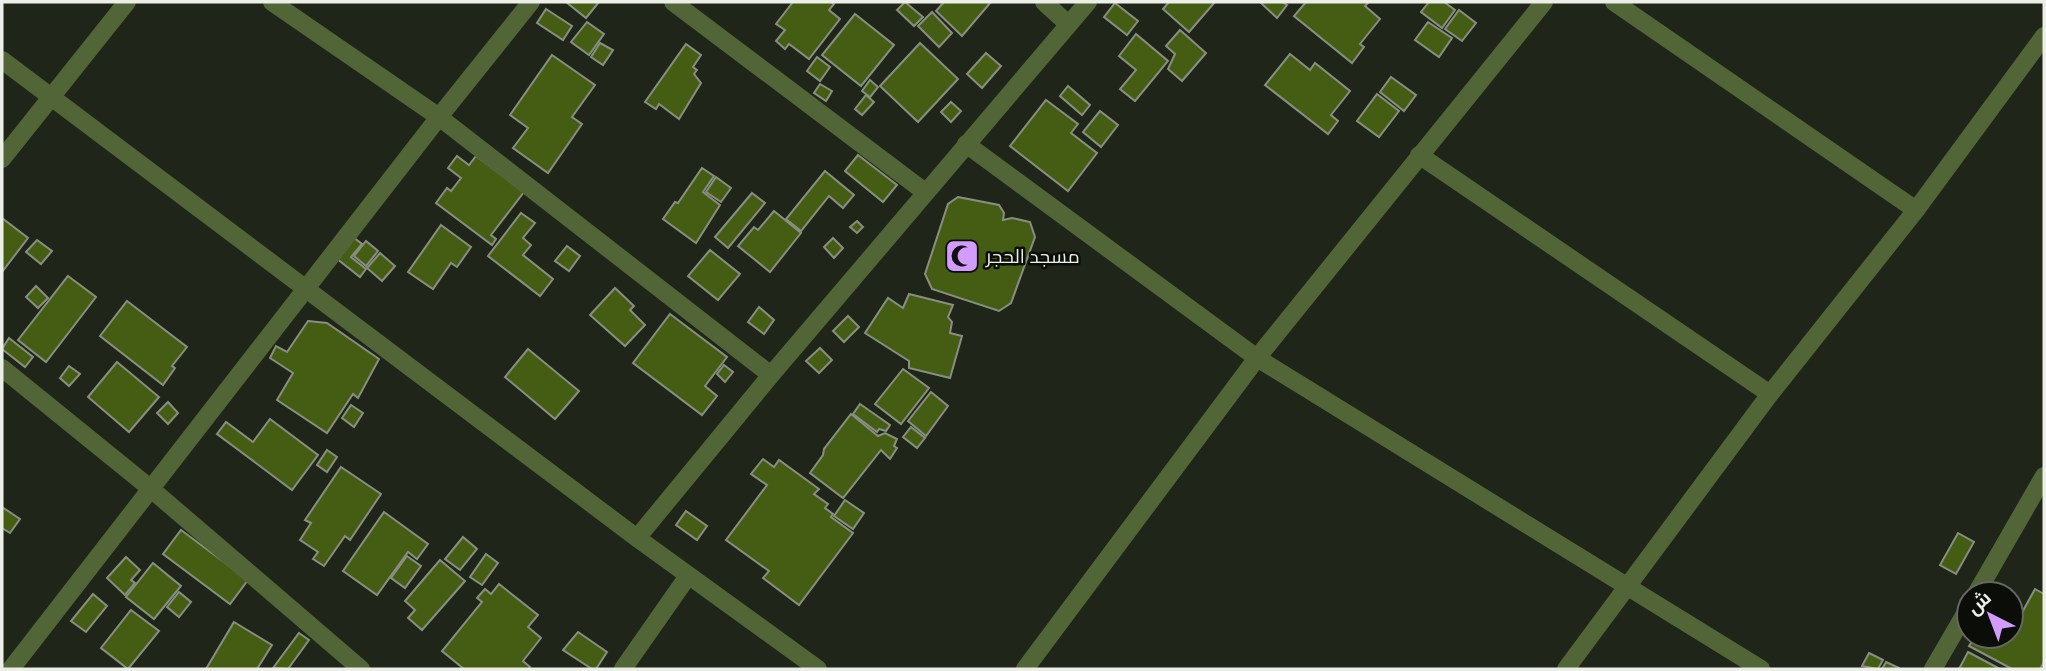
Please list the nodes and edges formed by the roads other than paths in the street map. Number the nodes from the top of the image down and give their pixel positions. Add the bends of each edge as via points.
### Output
1 (127, 2) edge
2 (272, 2) edge
3 (531, 2) edge
4 (673, 2) edge
5 (1044, 2) edge
6 (1088, 2) edge
7 (1544, 2) edge
8 (1614, 2) edge
9 (1068, 24) junction
10 (2044, 36) edge
11 (2, 61) edge
12 (50, 98) junction
13 (439, 117) junction
14 (966, 144) junction
15 (1419, 155) junction
16 (2, 159) edge
17 (925, 192) junction
18 (1916, 210) junction
19 (306, 289) junction
20 (1257, 358) junction
21 (2, 368) edge
22 (771, 374) junction
23 (1770, 394) junction
24 (2044, 477) edge
25 (150, 488) junction
26 (637, 538) junction
27 (688, 576) junction
28 (1984, 580) edge
29 (1629, 587) junction
30 (1955, 631) edge
31 (10, 669) edge
32 (361, 669) edge
33 (623, 669) edge
34 (818, 669) edge
35 (1025, 669) edge
36 (1566, 669) edge
37 (1761, 669) edge
38 (1933, 669) edge

1 - 12 street
2 - 13 street
3 - 13 street
4 - 17 street
5 - 9 street
6 - 9 street
7 - 15 street
8 - 18 street
9 - 14 street
10 - 18 street
11 - 12 street
12 - 16 street
12 - 19 street
13 - 19 street
13 - 22 street
14 - 17 street
14 - 20 street
15 - 20 street
15 - 23 street
17 - 22 street
18 - 23 street
19 - 25 street
19 - 26 street
20 - 29 street
20 - 35 street
21 - 25 street
22 - 26 street
23 - 29 street
24 - 28 street
25 - 31 street
25 - 32 street
26 - 27 street
27 - 33 street
27 - 34 street
29 - 36 street
29 - 37 street
30 - 38 street

